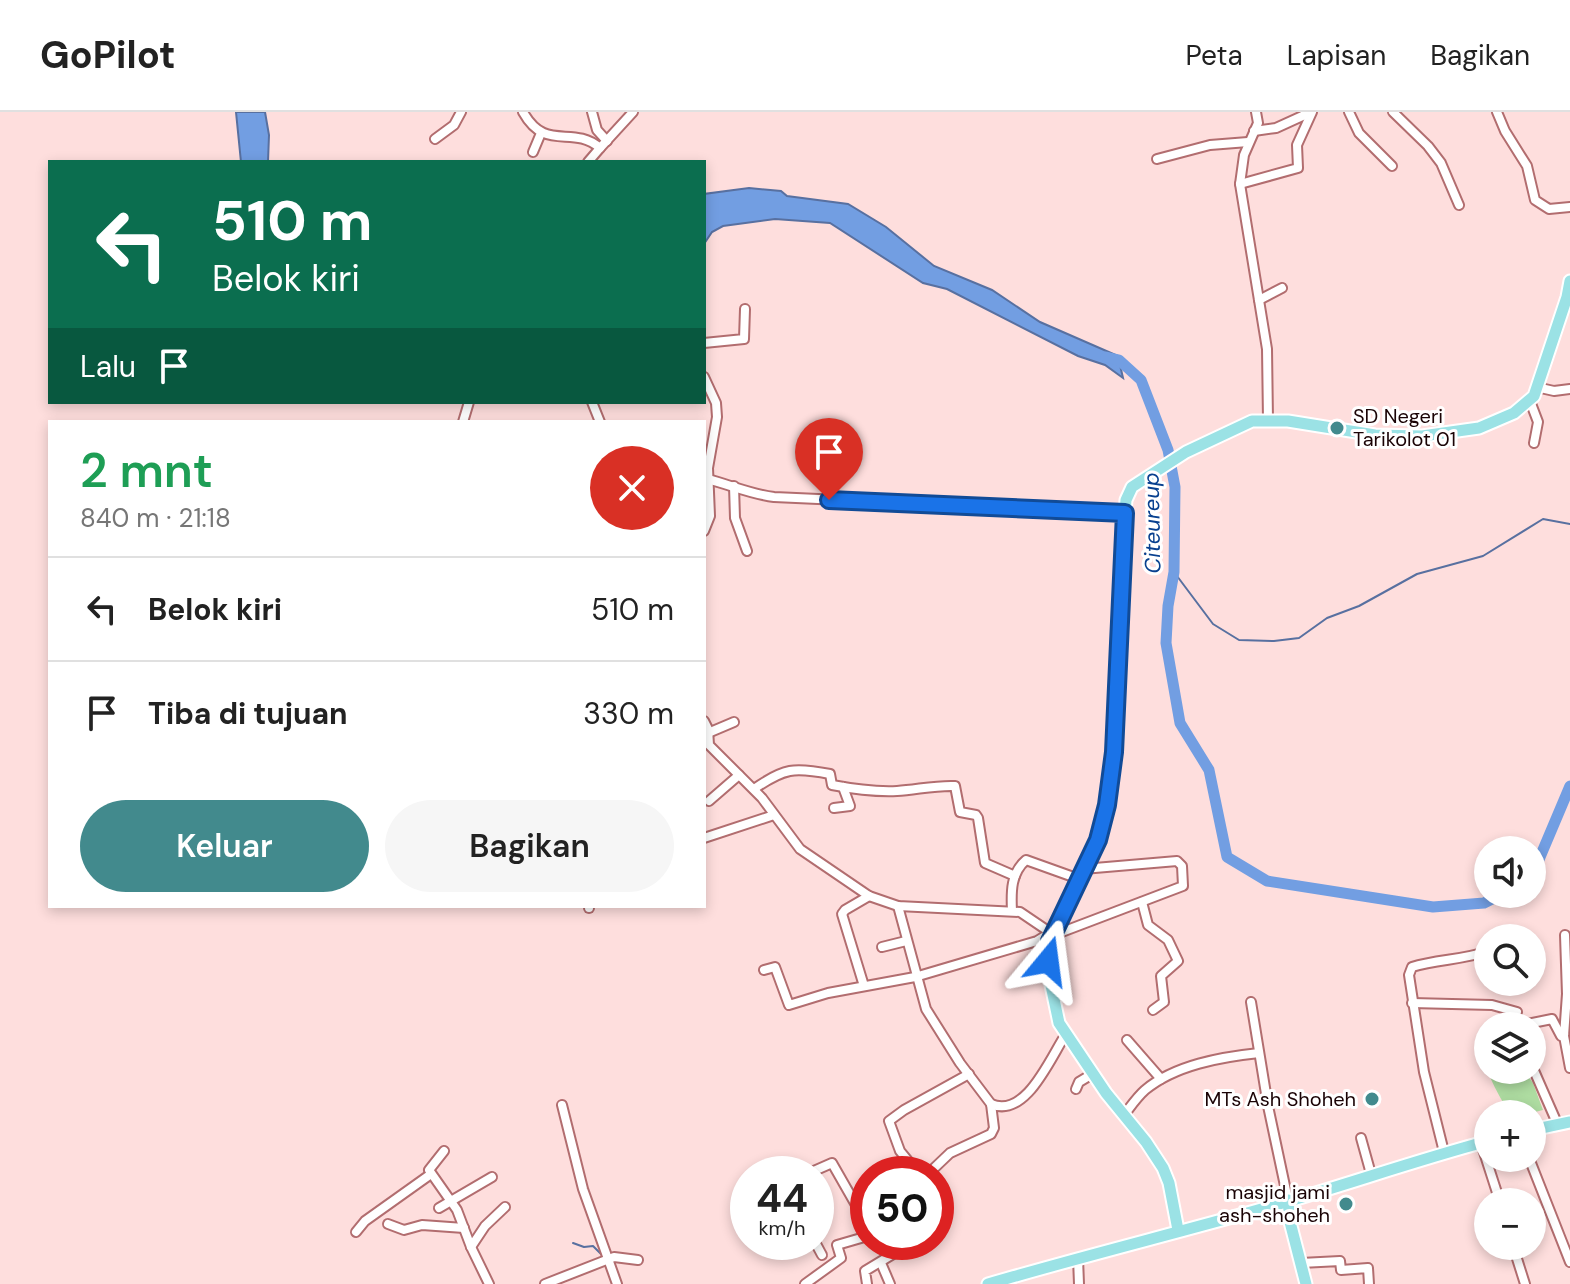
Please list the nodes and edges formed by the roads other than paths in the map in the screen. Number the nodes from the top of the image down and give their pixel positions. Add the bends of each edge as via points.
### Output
1 (461, 112) edge
2 (523, 112) edge
3 (592, 112) edge
4 (601, 112) edge
5 (633, 112) edge
6 (1256, 112) edge
7 (1312, 112) edge
8 (1349, 112) edge
9 (1393, 112) edge
10 (1497, 112) edge
11 (1254, 131) junction
12 (541, 133) junction
13 (599, 133) junction
14 (435, 139) dead end
15 (607, 141) junction
16 (1248, 142) junction
17 (600, 148) junction
18 (533, 152) dead end
19 (1157, 159) dead end
20 (590, 160) edge
21 (1392, 166) dead end
22 (1240, 184) junction
23 (1459, 205) dead end
24 (1570, 207) edge
25 (1570, 281) edge
26 (1282, 288) dead end
27 (1259, 300) junction
28 (745, 309) dead end
29 (706, 343) edge
30 (706, 381) edge
31 (1536, 387) junction
32 (1570, 389) edge
33 (1530, 401) junction
34 (1268, 420) junction
35 (1534, 443) dead end
36 (707, 458) edge
37 (707, 479) junction
38 (734, 486) junction
39 (706, 504) edge
40 (1125, 513) junction
41 (706, 526) edge
42 (747, 551) dead end
43 (734, 722) dead end
44 (706, 727) edge
45 (708, 733) junction
46 (706, 744) edge
47 (739, 775) junction
48 (843, 787) junction
49 (754, 789) junction
50 (709, 801) dead end
51 (834, 808) dead end
52 (774, 815) junction
53 (706, 837) edge
54 (1081, 874) junction
55 (1015, 876) junction
56 (869, 896) junction
57 (1142, 902) junction
58 (898, 906) junction
59 (1012, 911) junction
60 (1052, 934) junction
61 (1565, 935) dead end
62 (906, 941) junction
63 (882, 947) dead end
64 (1474, 956) edge
65 (764, 970) dead end
66 (915, 977) junction
67 (864, 986) junction
68 (1251, 1002) dead end
69 (1412, 1003) junction
70 (1153, 1010) dead end
71 (1517, 1012) dead end
72 (1546, 1020) edge
73 (1066, 1034) junction
74 (1564, 1034) junction
75 (1127, 1040) dead end
76 (1259, 1054) junction
77 (1570, 1068) edge
78 (1094, 1073) junction
79 (969, 1074) junction
80 (1161, 1079) junction
81 (1540, 1084) edge
82 (1076, 1089) dead end
83 (991, 1104) junction
84 (562, 1105) dead end
85 (1125, 1115) junction
86 (1570, 1122) edge
87 (1557, 1123) junction
88 (1546, 1126) edge
89 (1361, 1138) dead end
90 (1474, 1144) edge
91 (444, 1151) dead end
92 (1444, 1152) junction
93 (904, 1156) edge
94 (947, 1156) edge
95 (834, 1166) edge
96 (1535, 1172) edge
97 (431, 1174) junction
98 (1371, 1174) junction
99 (492, 1177) dead end
100 (850, 1194) edge
101 (1288, 1200) junction
102 (452, 1202) junction
103 (505, 1207) dead end
104 (1268, 1207) junction
105 (439, 1208) dead end
106 (1290, 1222) junction
107 (388, 1224) dead end
108 (464, 1228) junction
109 (1178, 1230) junction
110 (356, 1232) dead end
111 (850, 1241) edge
112 (471, 1247) junction
113 (1078, 1258) junction
114 (638, 1260) dead end
115 (886, 1260) edge
116 (1517, 1260) edge
117 (607, 1261) junction
118 (1570, 1262) edge
119 (881, 1263) junction
120 (1301, 1263) junction
121 (1005, 1282) edge
122 (489, 1284) edge
123 (545, 1284) edge
124 (617, 1284) edge
125 (805, 1284) edge
126 (867, 1284) edge
127 (890, 1284) edge
128 (988, 1284) edge
129 (1079, 1284) edge
130 (1306, 1284) edge
131 (1369, 1284) edge
132 (1525, 1284) edge

1 - 14 street
2 - 12 street
3 - 13 street
4 - 13 street
5 - 15 street
6 - 11 street
7 - 11 street
7 - 22 street via 1297,145 1298,168
8 - 21 street via 1359,133
9 - 23 street via 1441,163
10 - 24 street via 1527,166 1535,200 1549,209
11 - 16 street
12 - 17 street via 583,139
12 - 18 street
13 - 15 street
15 - 17 street
16 - 19 street via 1210,145
16 - 22 street
17 - 20 street
22 - 27 street
25 - 31 main road
26 - 27 street
27 - 34 street via 1268,366
28 - 29 street via 744,339
30 - 36 street via 717,417
31 - 32 street
31 - 33 main road
33 - 34 main road via 1479,428 1422,436
33 - 35 street via 1538,422
34 - 40 main road via 1232,429 1150,474 1132,487
36 - 37 street
37 - 38 street
37 - 39 street
38 - 40 street via 748,494 774,497
38 - 42 street via 735,518
39 - 41 street
40 - 54 main road via 1112,776 1103,825
43 - 45 street
44 - 45 street
45 - 46 street
46 - 47 street
47 - 49 street
47 - 50 street
48 - 49 street via 831,784 830,774 787,770
48 - 51 street via 850,806
48 - 55 street via 900,791 955,786 959,810 978,818 985,863
49 - 52 street
52 - 53 street
52 - 56 street via 800,849
54 - 55 street via 1026,860
54 - 57 street via 1180,862 1182,888
54 - 60 main road
55 - 59 street
56 - 58 street
56 - 67 street via 842,914
57 - 60 street
57 - 70 street via 1148,925 1168,940 1178,961 1161,976 1164,1002
58 - 59 street
58 - 62 street
59 - 60 street
60 - 66 street
60 - 73 main road via 1048,971
61 - 74 street
62 - 63 street
62 - 66 street
64 - 69 street via 1412,967
65 - 67 street via 775,967 788,1005
66 - 67 street
66 - 79 street via 930,1018
68 - 76 street
69 - 71 street via 1492,1005
69 - 92 street
72 - 74 street via 1552,1019 1558,1033
73 - 78 main road
73 - 83 street via 1025,1097 1004,1106
74 - 77 street
75 - 80 street
76 - 80 street via 1211,1061
76 - 85 street via 1219,1061 1161,1082
76 - 101 street
78 - 82 street
78 - 85 main road
79 - 83 street
79 - 93 street via 889,1121
80 - 85 street
81 - 87 street
83 - 94 street via 993,1132
84 - 117 street
85 - 109 main road via 1163,1168
86 - 87 main road
87 - 88 main road
89 - 98 street
90 - 92 main road
91 - 97 street
92 - 98 main road
95 - 100 street
96 - 118 street
97 - 102 street
97 - 110 street
98 - 101 main road
99 - 102 street
101 - 104 main road
101 - 106 main road
102 - 105 street
102 - 108 street
103 - 112 street
104 - 106 main road
104 - 109 main road
106 - 120 main road
107 - 108 street via 404,1230 422,1225
108 - 112 street
109 - 113 main road
111 - 125 street via 837,1245 841,1258
112 - 122 street
113 - 121 main road
113 - 129 street
114 - 117 street
115 - 119 street
116 - 132 street
117 - 123 street
117 - 124 street
119 - 126 street via 865,1271
119 - 127 street
120 - 130 main road
120 - 131 street via 1340,1261 1341,1270 1368,1268
121 - 128 main road

